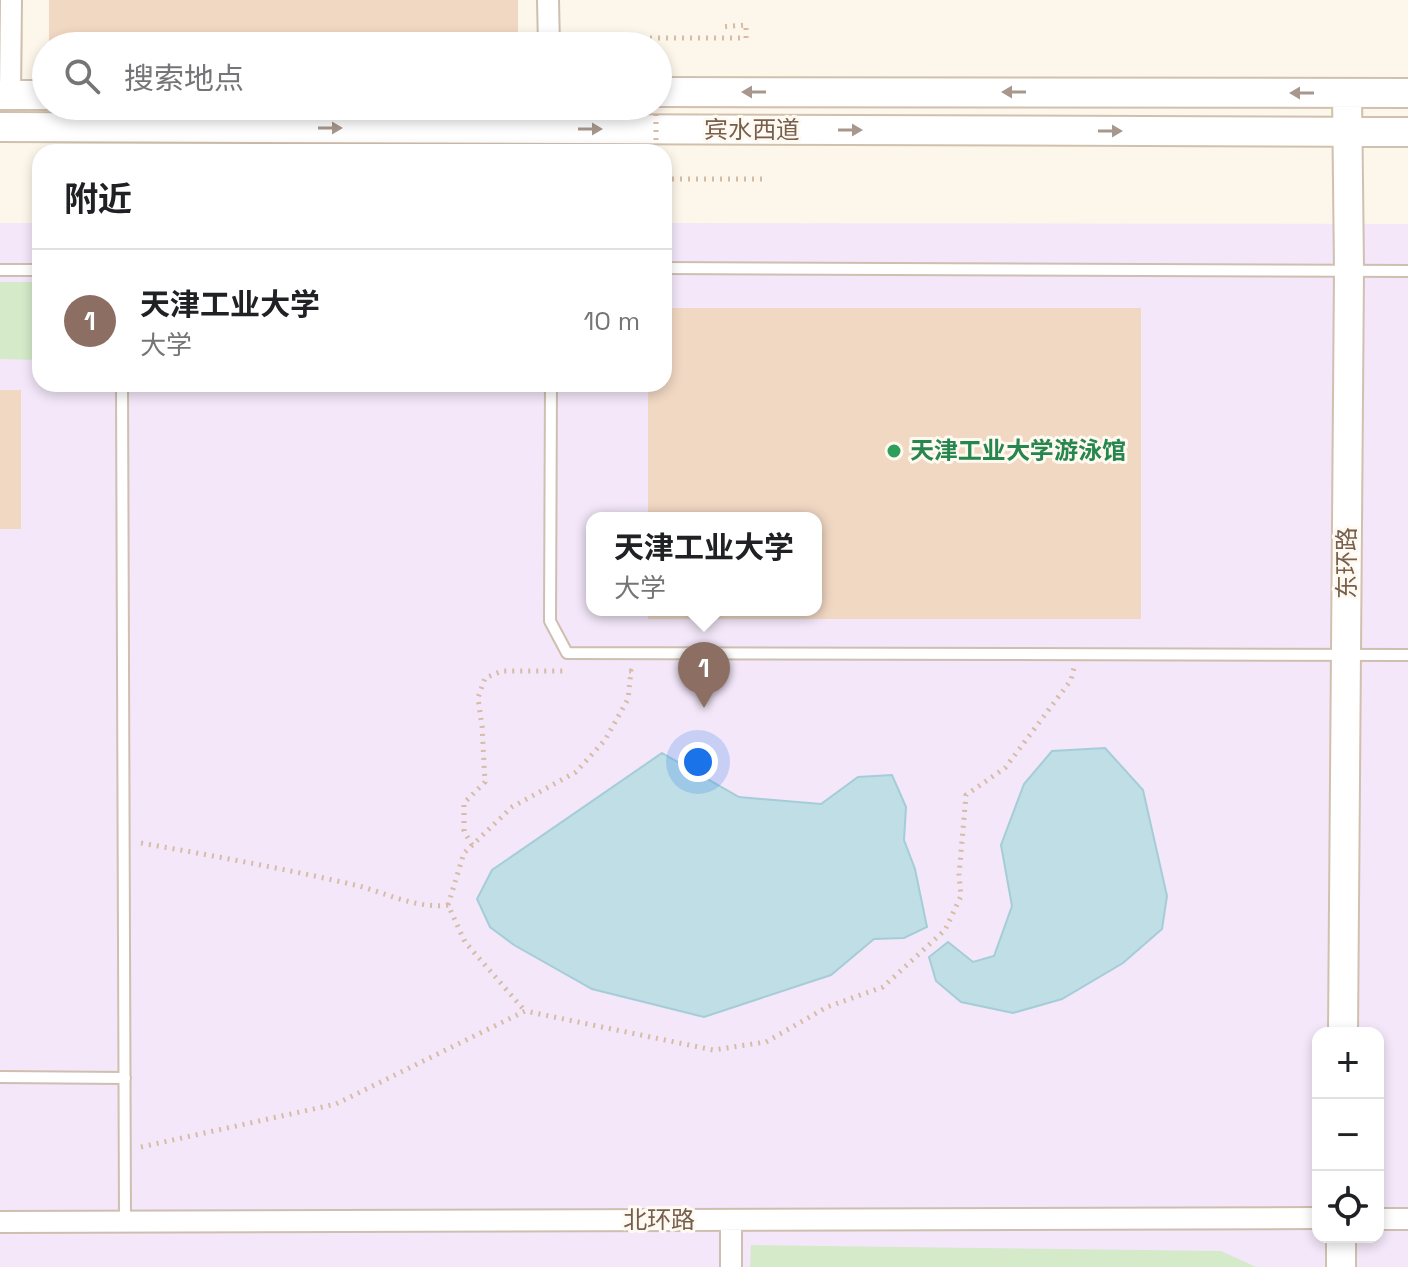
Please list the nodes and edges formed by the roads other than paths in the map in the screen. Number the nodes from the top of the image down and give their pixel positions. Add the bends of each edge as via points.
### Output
1 (11, 0) edge
2 (548, 0) edge
3 (549, 32) edge
4 (672, 92) edge
5 (1347, 93) junction
6 (1408, 93) edge
7 (5, 95) edge
8 (32, 95) edge
9 (0, 127) edge
10 (1347, 132) junction
11 (1408, 132) edge
12 (672, 268) edge
13 (0, 270) edge
14 (32, 270) edge
15 (1349, 270) junction
16 (1408, 271) edge
17 (122, 392) edge
18 (551, 392) edge
19 (1346, 654) junction
20 (1408, 655) edge
21 (1343, 1027) edge
22 (0, 1077) edge
23 (125, 1078) junction
24 (1312, 1218) edge
25 (1384, 1219) edge
26 (1408, 1219) edge
27 (731, 1220) junction
28 (125, 1221) junction
29 (0, 1222) edge
30 (1341, 1243) edge
31 (731, 1267) edge
32 (1341, 1267) edge

1 - 7 street
2 - 3 street
5 -> 4 main road, 宾水西道
5 - 6 main road, 宾水西道
5 - 10 main road, 东环路
7 - 8 main road
9 -> 10 main road, 宾水西道
10 - 11 main road, 宾水西道
10 - 15 main road, 东环路
12 - 15 lane
13 - 14 lane
15 - 16 lane
15 - 19 main road, 东环路
17 - 23 lane
18 - 19 lane via 550,621 567,653
19 - 20 lane
19 - 21 main road, 东环路
22 - 23 lane
23 - 28 lane
24 - 27 street, 北环路
25 - 26 street
27 - 28 street, 北环路
27 - 31 street
28 - 29 street, 北环路
30 - 32 main road

